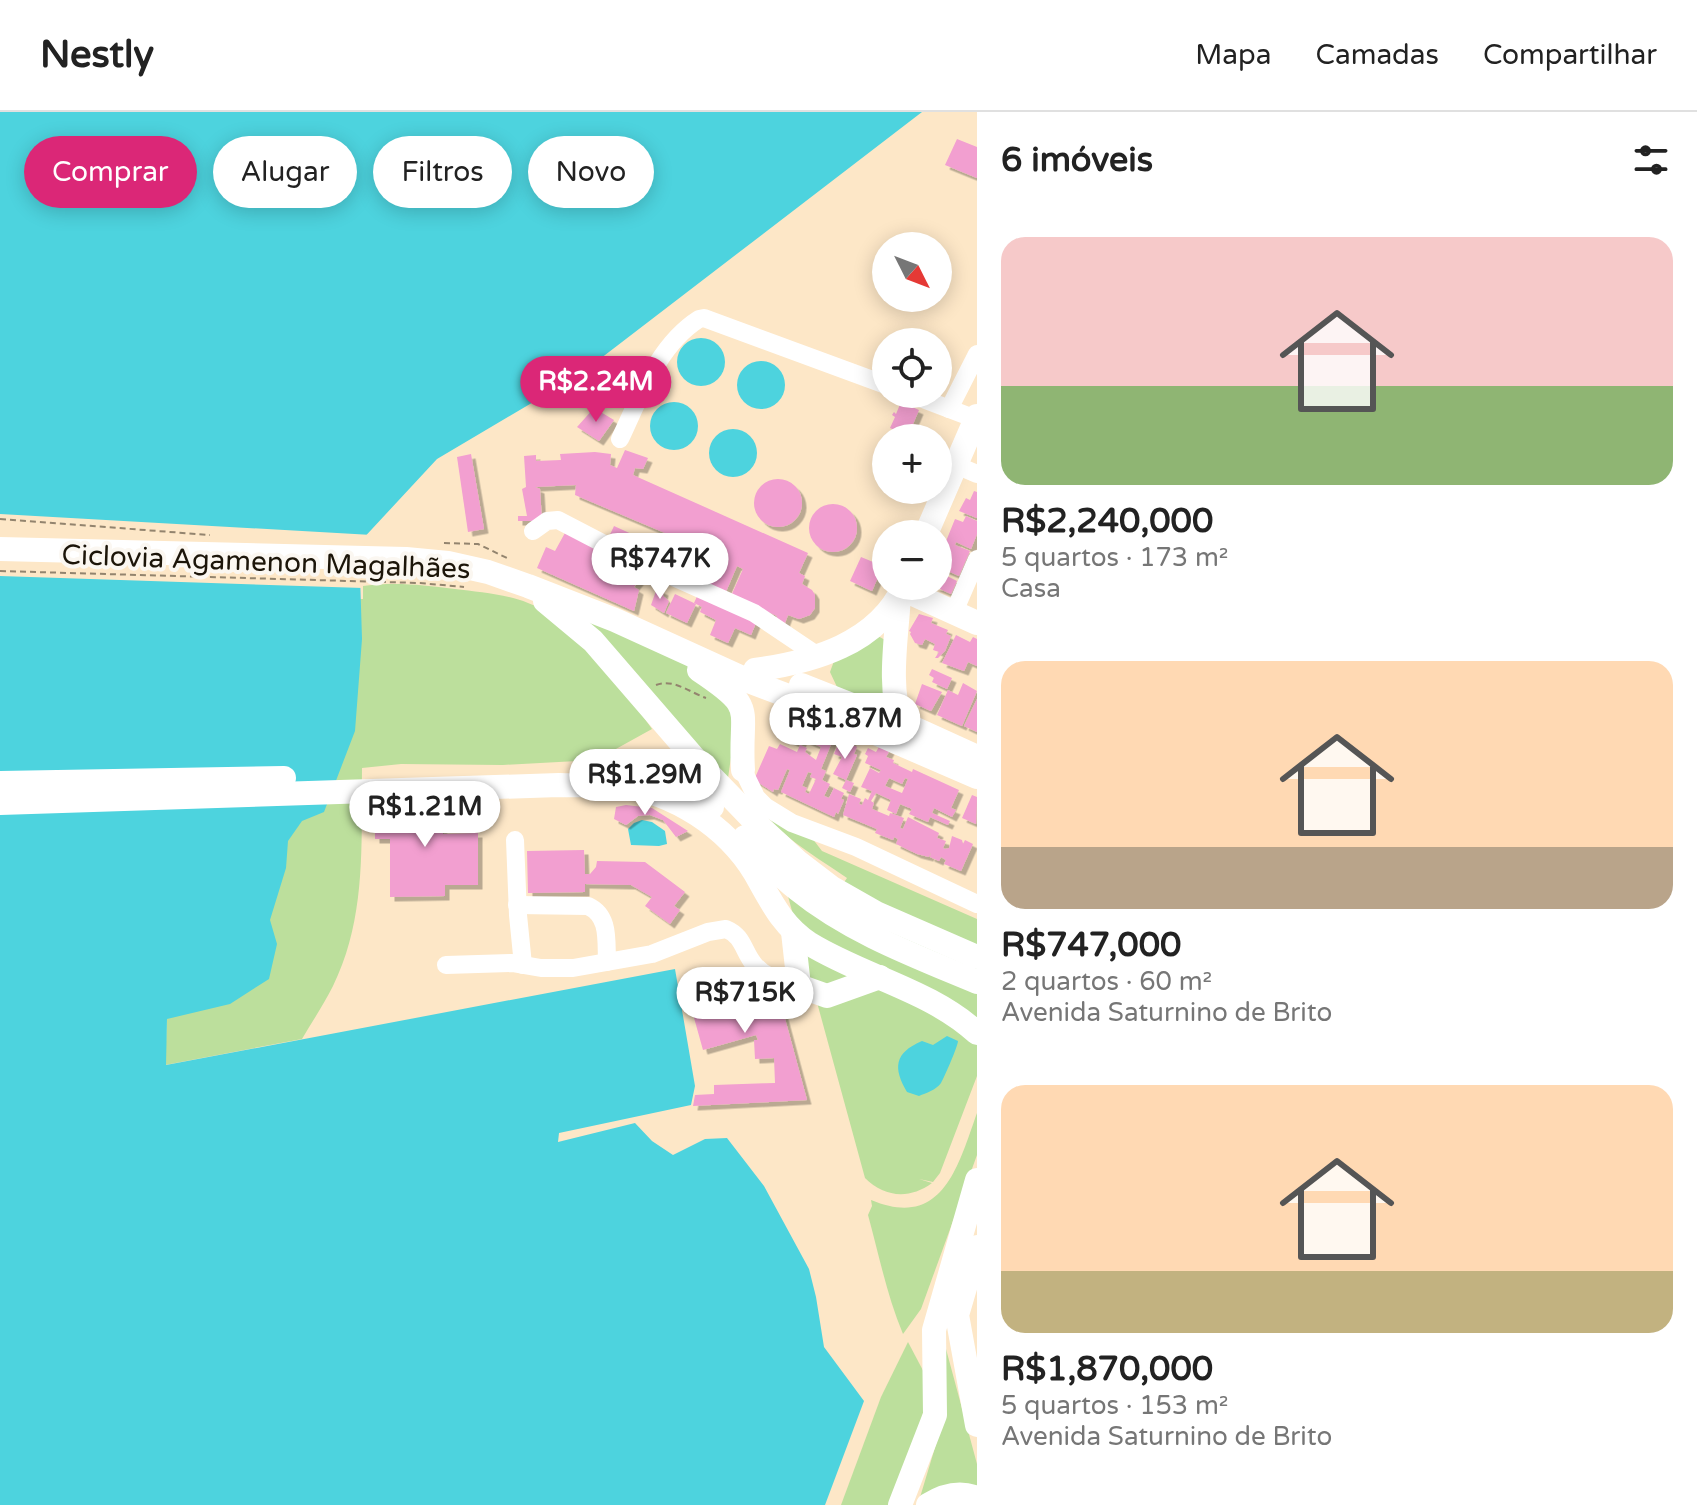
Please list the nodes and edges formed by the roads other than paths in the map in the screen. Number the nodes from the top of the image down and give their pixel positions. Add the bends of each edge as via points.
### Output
1 (977, 354) edge
2 (872, 380) edge
3 (949, 409) joint
4 (976, 417) edge
5 (620, 439) dead end
6 (967, 470) edge
7 (935, 520) edge
8 (533, 531) dead end
9 (0, 540) edge
10 (0, 549) edge
11 (66, 550) junction
12 (977, 559) edge
13 (528, 586) junction
14 (895, 600) edge
15 (902, 600) edge
16 (926, 600) edge
17 (954, 612) junction
18 (977, 623) edge
19 (645, 634) junction
20 (818, 656) junction
21 (718, 665) junction
22 (755, 670) junction
23 (898, 718) junction
24 (977, 748) edge
25 (977, 759) edge
26 (743, 770) joint
27 (977, 777) edge
28 (0, 783) edge
29 (395, 784) junction
30 (0, 803) edge
31 (515, 840) dead end
32 (736, 847) junction
33 (795, 888) junction
34 (827, 898) junction
35 (977, 904) edge
36 (517, 905) junction
37 (793, 932) junction
38 (977, 957) edge
39 (607, 962) junction
40 (446, 965) dead end
41 (523, 965) junction
42 (880, 977) junction
43 (977, 982) edge
44 (799, 986) junction
45 (977, 1033) edge
46 (977, 1180) edge
47 (977, 1247) edge
48 (973, 1268) edge
49 (977, 1423) edge
50 (977, 1498) edge
51 (900, 1505) edge
52 (928, 1505) edge

1 - 3 street
2 - 5 street via 699,319 671,344
3 - 4 street
4 - 6 main road
6 - 7 main road
8 - 20 street via 558,520 754,613
9 - 11 main road
10 - 11 main road
11 - 13 main road via 406,559 455,554
12 - 17 street
13 - 19 main road
13 - 34 main road via 593,641 702,767
14 - 20 main road via 858,639
15 - 23 main road
16 - 17 main road
17 - 18 main road
19 - 21 main road
19 - 26 main road via 742,704
20 - 22 main road
21 - 22 main road
21 - 27 main road
22 - 23 main road
23 - 24 street
23 - 25 highway
26 - 35 street via 756,797 792,823
28 - 29 main road
29 - 30 main road
29 - 32 main road via 620,786 656,794 693,812
29 - 33 main road via 561,771 651,776 679,785 727,818
31 - 36 street
32 - 33 main road
32 - 37 main road
33 - 34 main road
34 - 38 main road
34 - 43 main road via 873,937
36 - 39 street via 597,910 603,916
36 - 41 street
37 - 42 main road
37 - 44 main road
39 - 41 street via 573,968
39 - 44 street via 652,954 726,929 739,936 763,972
40 - 41 street
42 - 44 main road via 827,996
42 - 45 main road via 955,1014
46 - 51 main road via 934,1330 935,1415
47 - 48 main road
48 - 49 main road via 957,1315
50 - 52 main road via 965,1493

